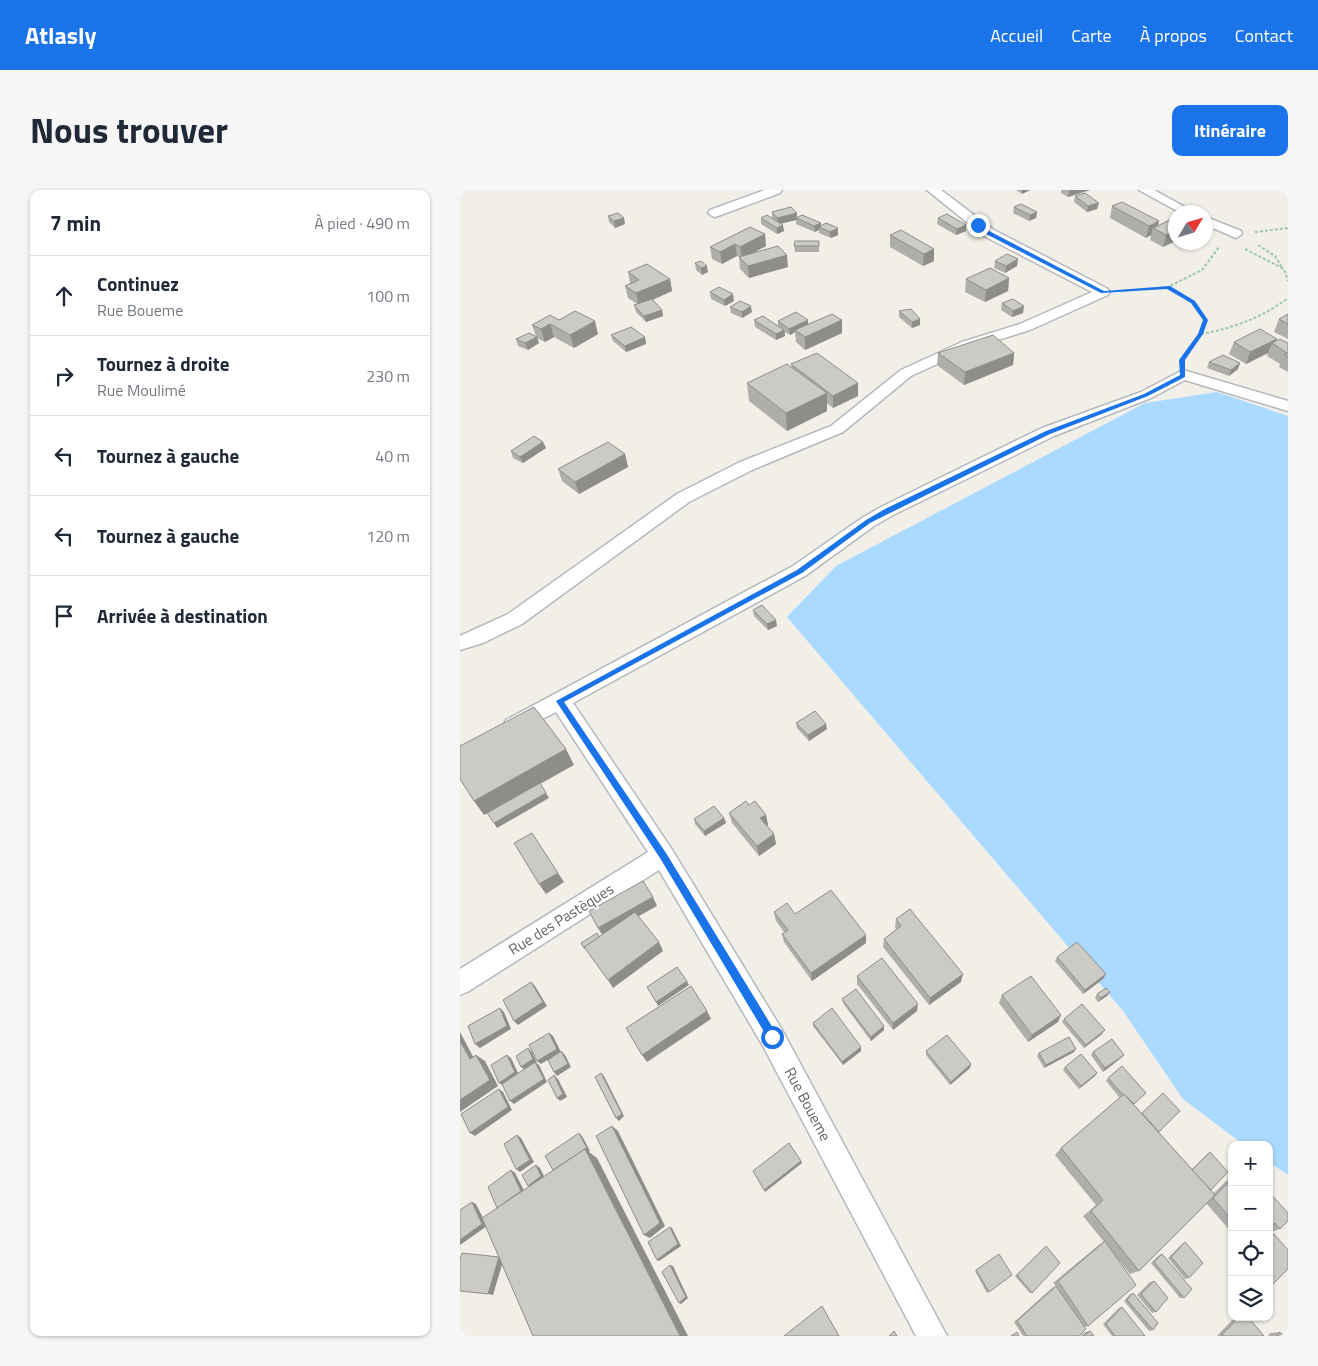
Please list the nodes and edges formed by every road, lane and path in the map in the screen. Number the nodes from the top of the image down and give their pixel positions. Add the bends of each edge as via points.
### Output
1 (776, 190) edge
2 (933, 190) edge
3 (1145, 190) edge
4 (1174, 205) edge
5 (714, 214) dead end
6 (1213, 225) edge
7 (1288, 228) edge
8 (1231, 236) junction
9 (1258, 245) dead end
10 (1284, 269) junction
11 (1288, 281) edge
12 (1168, 287) junction
13 (1103, 292) junction
14 (1288, 298) edge
15 (1201, 334) junction
16 (1183, 375) junction
17 (1288, 406) edge
18 (460, 643) edge
19 (560, 701) junction
20 (502, 732) edge
21 (663, 855) junction
22 (460, 983) edge
23 (932, 1336) edge

1 - 5 street
2 - 13 street via 990,234
3 - 4 street
6 - 8 street
7 - 8 path
8 - 10 path
8 - 12 path via 1202,270
9 - 10 path via 1275,256
10 - 11 path
12 - 13 path
12 - 15 path via 1193,302 1206,320
13 - 18 street via 1025,327 967,344 906,373 837,429 746,466 683,498 515,619
14 - 15 path via 1271,311 1233,328
15 - 16 path via 1182,360
16 - 17 street
16 - 19 street via 1146,395 1048,432 887,511 800,571
19 - 20 street
19 - 21 street, Rue Boueme
21 - 22 street, Rue des Pastèques
21 - 23 street, Rue Boueme via 772,1037

